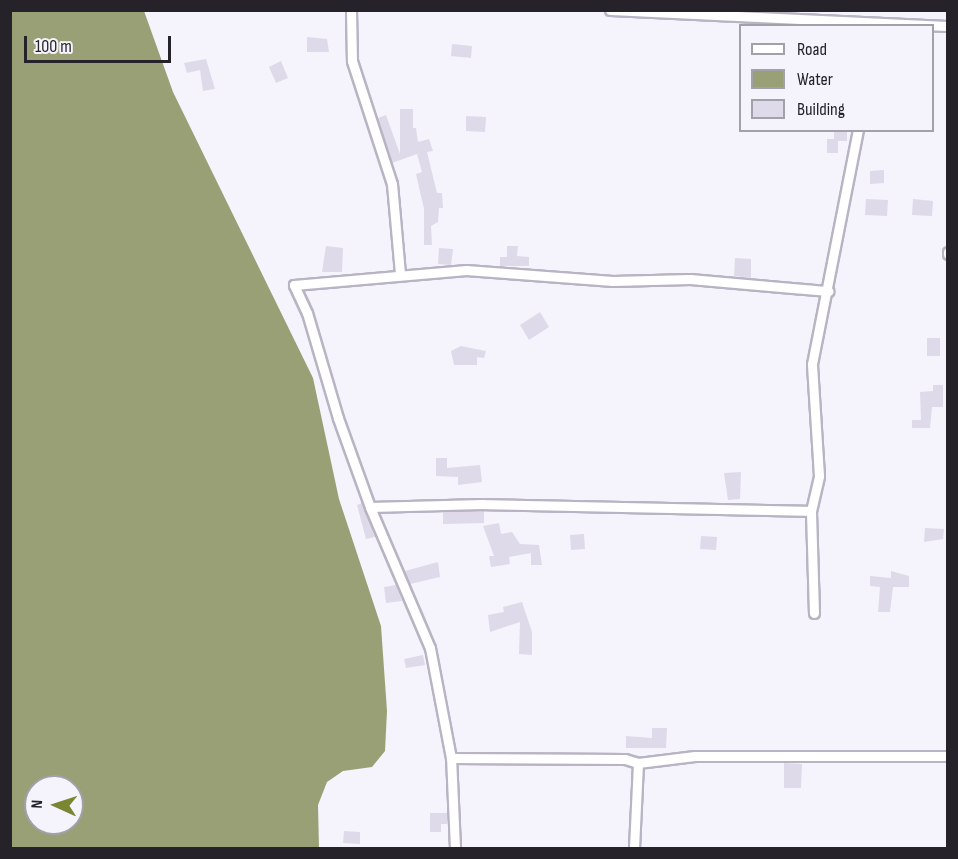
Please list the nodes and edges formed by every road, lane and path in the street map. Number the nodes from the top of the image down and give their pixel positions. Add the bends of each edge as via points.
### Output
1 (351, 10) edge
2 (610, 10) edge
3 (848, 24) edge
4 (858, 132) edge
5 (400, 274) junction
6 (828, 291) junction
7 (370, 507) junction
8 (811, 511) junction
9 (814, 612) dead end
10 (948, 756) edge
11 (451, 758) junction
12 (638, 763) junction
13 (455, 849) edge
14 (634, 849) edge

1 - 5 street via 352,61 392,184
2 - 3 street
4 - 6 street
5 - 6 street via 466,270 613,280 690,279
5 - 7 street via 294,285
6 - 8 street via 812,364 819,476
7 - 8 street via 482,504
7 - 11 street via 430,648
8 - 9 street
10 - 12 street via 695,756
11 - 12 street via 625,759
11 - 13 street
12 - 14 street

